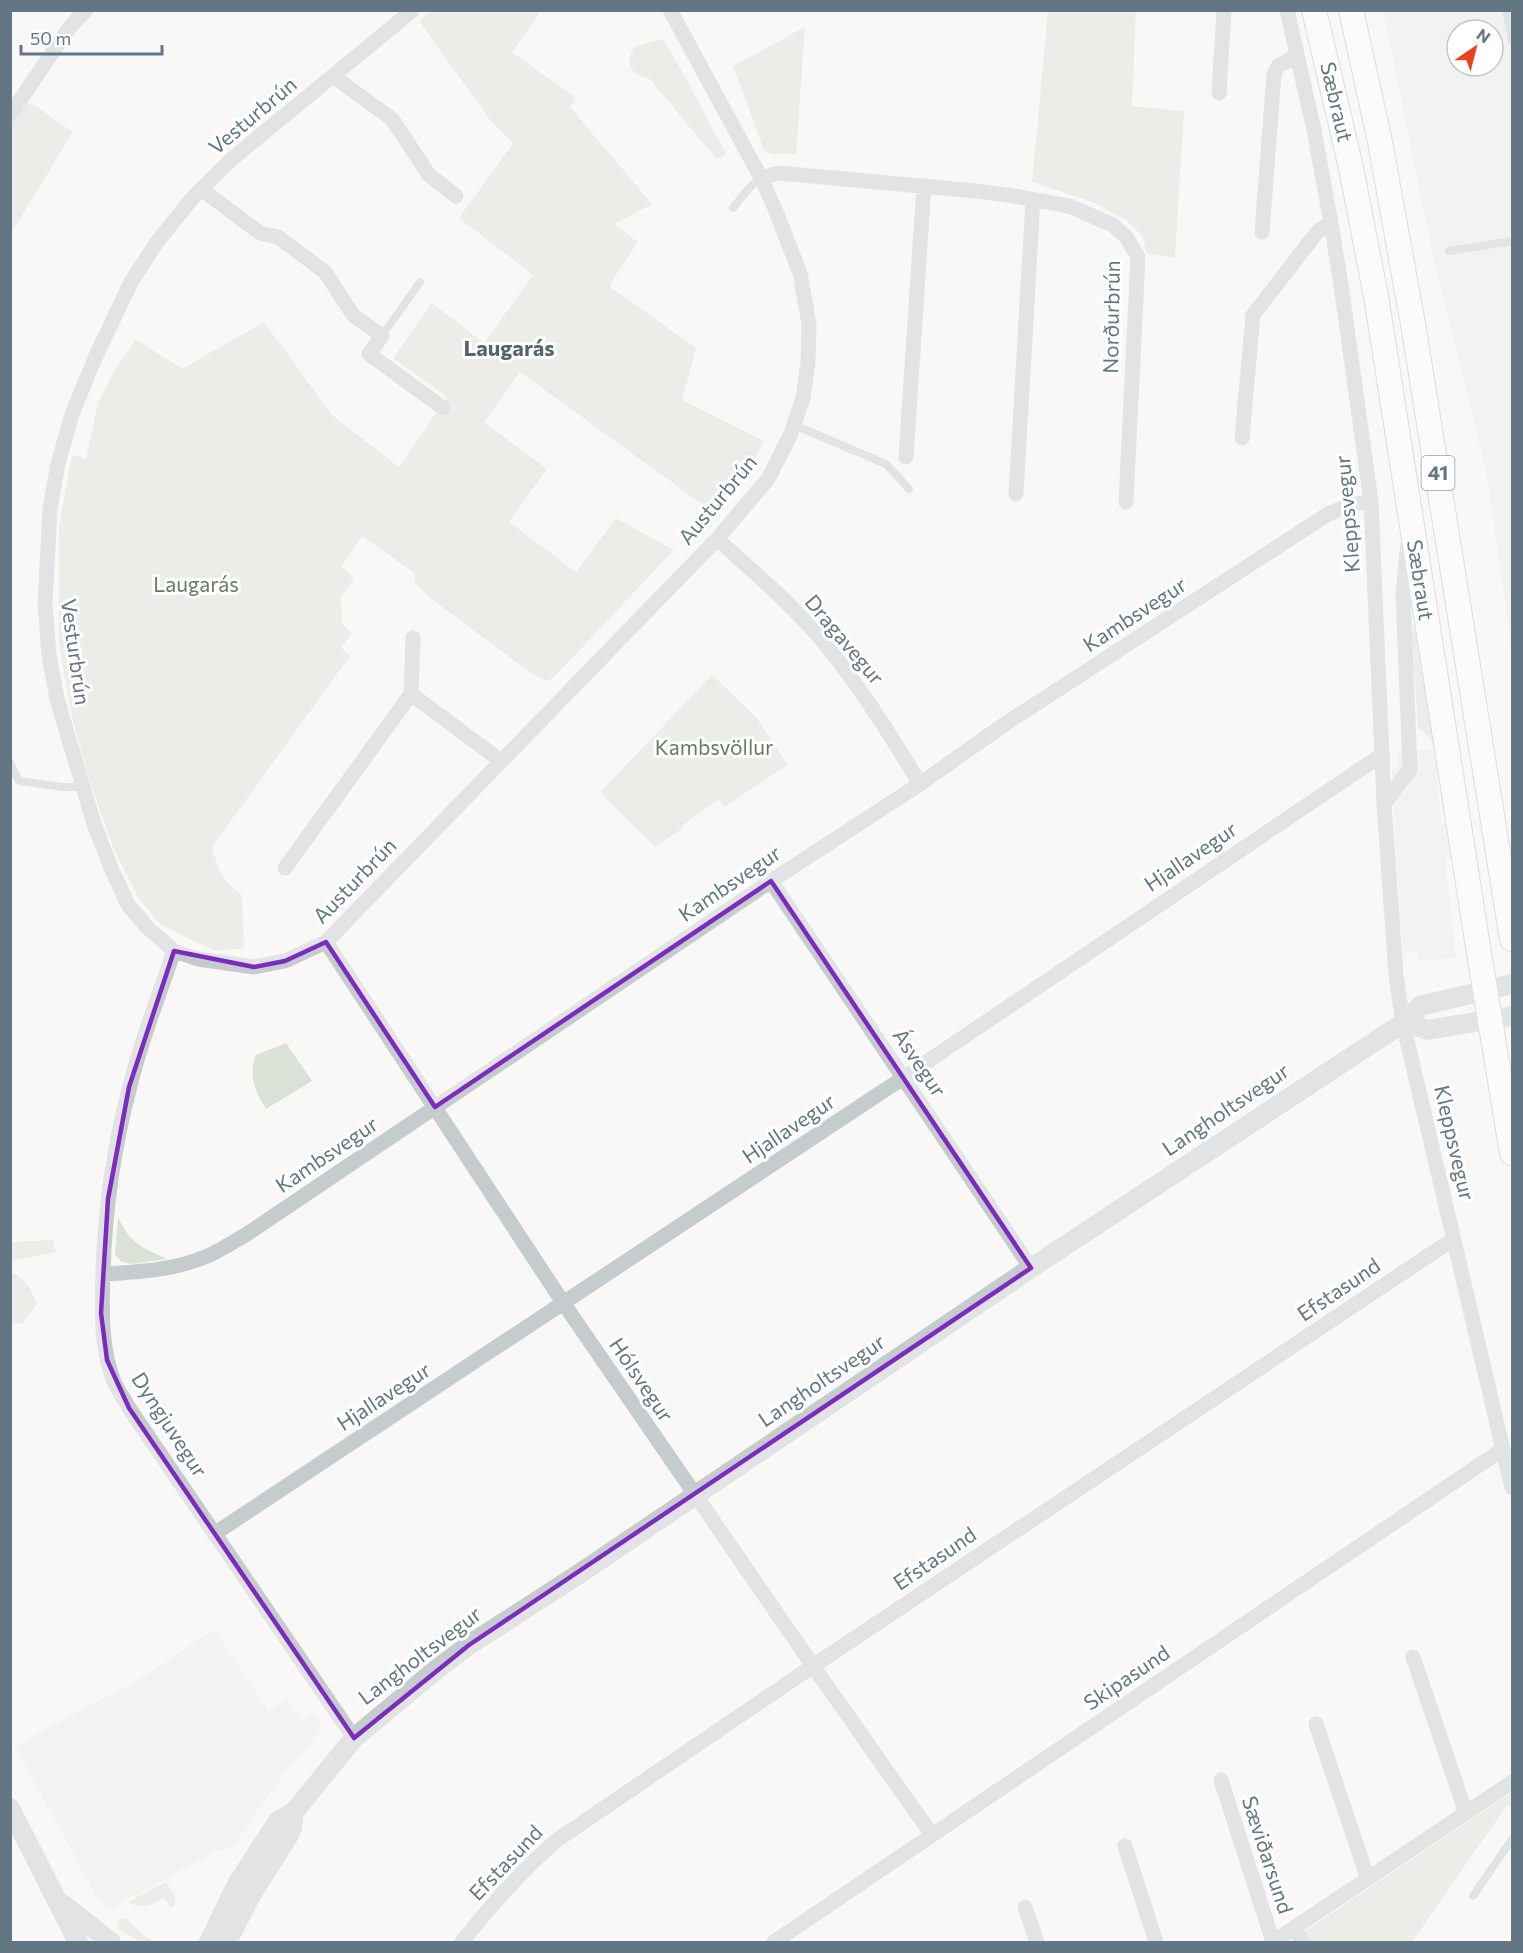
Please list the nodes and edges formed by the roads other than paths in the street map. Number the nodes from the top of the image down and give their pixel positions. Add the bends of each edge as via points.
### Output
1 (86, 10) edge
2 (413, 10) edge
3 (670, 10) edge
4 (1224, 10) edge
5 (1287, 10) edge
6 (1314, 10) edge
7 (1351, 10) edge
8 (1506, 10) edge
9 (1512, 41) edge
10 (1297, 56) junction
11 (333, 76) junction
12 (1219, 93) dead end
13 (17, 94) edge
14 (10, 115) edge
15 (761, 178) junction
16 (924, 186) junction
17 (201, 189) junction
18 (456, 196) dead end
19 (1032, 199) junction
20 (733, 208) dead end
21 (1331, 223) junction
22 (1263, 232) dead end
23 (1512, 241) edge
24 (1449, 251) dead end
25 (420, 282) dead end
26 (382, 336) junction
27 (443, 408) dead end
28 (794, 425) junction
29 (1242, 438) dead end
30 (906, 457) dead end
31 (909, 489) dead end
32 (1016, 494) dead end
33 (1371, 501) junction
34 (1126, 502) dead end
35 (1410, 516) junction
36 (717, 539) junction
37 (413, 638) dead end
38 (411, 694) junction
39 (1383, 754) junction
40 (501, 762) junction
41 (10, 763) edge
42 (920, 784) junction
43 (83, 787) junction
44 (1384, 804) junction
45 (285, 868) dead end
46 (771, 882) junction
47 (1512, 939) edge
48 (326, 942) junction
49 (174, 951) junction
50 (1512, 984) edge
51 (1485, 990) junction
52 (1501, 1018) edge
53 (1405, 1022) junction
54 (903, 1078) junction
55 (435, 1107) junction
56 (1512, 1153) edge
57 (1454, 1240) junction
58 (1031, 1268) junction
59 (103, 1274) junction
60 (564, 1304) junction
61 (1503, 1449) junction
62 (1512, 1488) edge
63 (695, 1496) junction
64 (214, 1534) junction
65 (1413, 1657) dead end
66 (813, 1666) junction
67 (1316, 1724) dead end
68 (354, 1738) junction
69 (1221, 1780) dead end
70 (1512, 1782) edge
71 (10, 1808) edge
72 (1466, 1814) junction
73 (932, 1835) junction
74 (1512, 1839) edge
75 (1125, 1846) dead end
76 (1368, 1879) junction
77 (1473, 1896) dead end
78 (57, 1899) junction
79 (1025, 1907) dead end
80 (1295, 1928) junction
81 (218, 1941) edge
82 (78, 1942) edge
83 (111, 1942) edge
84 (462, 1942) edge
85 (774, 1942) edge
86 (1037, 1942) edge
87 (1156, 1942) edge
88 (1273, 1942) edge
89 (1302, 1942) edge

1 - 13 street
2 - 11 street, Vesturbrún
3 - 15 street, Austurbrún
4 - 12 street
5 - 10 street, Kleppsvegur
6 - 35 main road, Sæbraut / 41 via 1376,296
7 - 47 main road, Sæbraut / 41 via 1413,324
8 - 9 lane
10 - 21 street, Kleppsvegur
10 - 22 street via 1278,66 1274,74
11 - 17 street, Vesturbrún
11 - 18 street via 392,119 429,175
13 - 14 street
15 - 16 street, Norðurbrún via 779,173
15 - 20 lane
15 - 28 street, Austurbrún via 800,273 808,324 803,398
16 - 19 street, Norðurbrún
16 - 30 street
17 - 26 street via 260,233 278,237 325,272 352,315
17 - 43 street, Vesturbrún via 157,242 131,282 72,414 58,464 50,508 45,604 57,699
19 - 32 street
19 - 34 street, Norðurbrún via 1069,206 1113,225 1127,238 1138,257
21 - 29 street via 1318,231 1253,315
21 - 33 street, Kleppsvegur
23 - 24 lane
25 - 26 lane
26 - 27 street via 369,354
28 - 31 lane via 886,464
28 - 36 street, Austurbrún via 768,479
33 - 39 street, Kleppsvegur
33 - 42 street, Kambsvegur via 1329,514 1005,724
35 - 44 street via 1402,594 1410,769
35 - 51 main road, Sæbraut / 41
36 - 40 street, Austurbrún
36 - 42 street, Dragavegur via 777,592 824,642 876,712
37 - 38 street
38 - 40 street
38 - 45 street
39 - 44 street, Kleppsvegur
39 - 54 street, Hjallavegur
40 - 48 street, Austurbrún
41 - 43 lane via 19,781
42 - 46 street, Kambsvegur
43 - 49 street, Vesturbrún via 128,905
44 - 53 street, Kleppsvegur via 1396,975
46 - 54 street, Ásvegur
46 - 55 street, Kambsvegur
48 - 49 street, Austurbrún via 285,961 254,966 198,959
48 - 55 street, Hólsvegur
49 - 59 street, Dyngjuvegur via 129,1087 108,1199
50 - 51 street, Langholtsvegur
51 - 52 main road, Sæbraut / 41
51 - 53 street, Langholtsvegur via 1420,1006
52 - 53 street via 1427,1030
52 - 56 main road, Sæbraut / 41
53 - 57 street, Kleppsvegur
53 - 58 street, Langholtsvegur
54 - 58 street, Ásvegur
54 - 60 street, Hjallavegur
55 - 59 street, Kambsvegur via 247,1234 209,1255 178,1266
55 - 60 street, Hólsvegur
57 - 61 street, Kleppsvegur
57 - 66 street, Efstasund
58 - 63 street, Langholtsvegur
59 - 64 street, Dyngjuvegur via 101,1313 107,1360 116,1385
60 - 63 street, Hólsvegur
60 - 64 street, Hjallavegur
61 - 62 street, Kleppsvegur
61 - 73 street, Skipasund
63 - 66 street, Hólsvegur
63 - 68 street, Langholtsvegur via 469,1645
64 - 68 street, Dyngjuvegur
65 - 72 street
66 - 73 street, Hólsvegur
66 - 84 street, Efstasund via 556,1840 492,1904
67 - 76 street
68 - 81 street, Langholtsvegur via 294,1812 292,1828 274,1843 243,1891
69 - 88 street, Sæviðarsund
70 - 72 street, Sæviðarsund
71 - 78 street
72 - 76 street, Sæviðarsund
73 - 85 street, Skipasund
74 - 77 lane
75 - 87 street
76 - 80 street, Sæviðarsund
78 - 82 street
78 - 83 street
79 - 86 street
80 - 88 street, Sæviðarsund
80 - 89 street, Sæviðarsund

